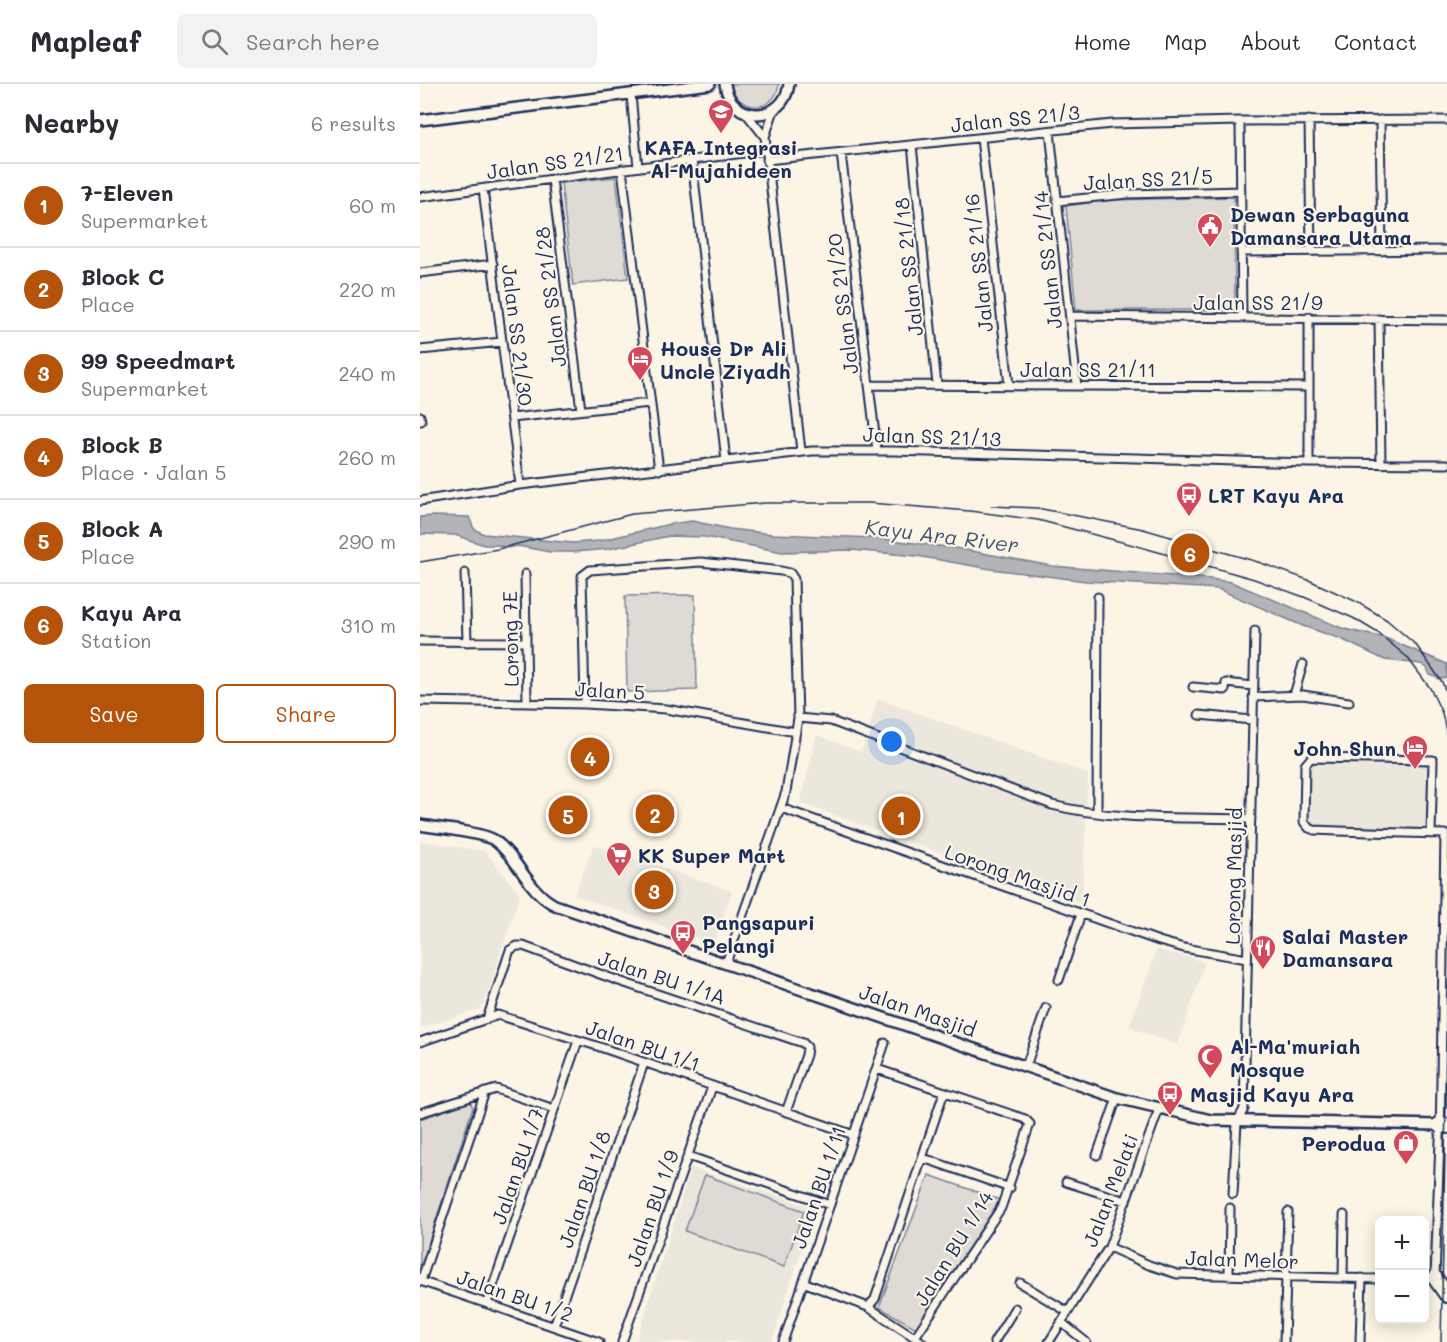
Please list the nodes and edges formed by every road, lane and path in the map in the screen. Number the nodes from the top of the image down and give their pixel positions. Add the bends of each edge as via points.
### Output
1 (789, 84) edge
2 (798, 84) edge
3 (708, 85) edge
4 (675, 87) edge
5 (726, 89) edge
6 (632, 95) junction
7 (786, 96) junction
8 (774, 110) junction
9 (745, 112) junction
10 (420, 120) edge
11 (1309, 120) junction
12 (1380, 120) junction
13 (1447, 120) edge
14 (1240, 121) junction
15 (1050, 131) junction
16 (765, 137) junction
17 (981, 138) junction
18 (912, 145) junction
19 (766, 150) junction
20 (841, 153) junction
21 (692, 160) junction
22 (767, 160) junction
23 (638, 167) junction
24 (622, 169) junction
25 (552, 179) junction
26 (483, 189) junction
27 (1240, 191) junction
28 (420, 197) edge
29 (1058, 201) junction
30 (1447, 250) edge
31 (1311, 251) junction
32 (1382, 251) junction
33 (1241, 252) junction
34 (493, 264) junction
35 (420, 273) edge
36 (1070, 316) junction
37 (1309, 317) junction
38 (1242, 318) junction
39 (1379, 319) junction
40 (1447, 320) edge
41 (502, 342) junction
42 (420, 350) edge
43 (869, 385) junction
44 (937, 385) junction
45 (1009, 385) junction
46 (1077, 386) junction
47 (1308, 387) junction
48 (650, 403) junction
49 (581, 410) junction
50 (420, 416) edge
51 (512, 418) junction
52 (421, 421) edge
53 (801, 451) junction
54 (877, 451) junction
55 (726, 461) junction
56 (1309, 464) junction
57 (1381, 464) junction
58 (1447, 464) edge
59 (658, 470) junction
60 (520, 485) junction
61 (420, 501) edge
62 (465, 573) dead end
63 (525, 574) dead end
64 (1098, 597) dead end
65 (1255, 631) dead end
66 (420, 641) edge
67 (467, 642) junction
68 (526, 642) junction
69 (1303, 664) dead end
70 (1253, 686) junction
71 (1193, 687) dead end
72 (1294, 695) junction
73 (1253, 697) junction
74 (420, 701) edge
75 (1349, 702) dead end
76 (527, 703) junction
77 (585, 704) junction
78 (1199, 715) dead end
79 (798, 718) junction
80 (1252, 720) junction
81 (796, 732) junction
82 (781, 808) junction
83 (1097, 813) junction
84 (1251, 819) junction
85 (420, 825) edge
86 (1431, 834) junction
87 (1081, 915) junction
88 (1247, 959) junction
89 (726, 963) junction
90 (1059, 980) dead end
91 (1046, 1008) dead end
92 (487, 1019) junction
93 (578, 1041) junction
94 (420, 1042) edge
95 (885, 1043) dead end
96 (644, 1063) junction
97 (1026, 1066) junction
98 (877, 1069) junction
99 (712, 1087) junction
100 (485, 1092) junction
101 (944, 1092) junction
102 (1117, 1098) junction
103 (554, 1109) junction
104 (1159, 1109) junction
105 (786, 1112) junction
106 (420, 1113) edge
107 (1237, 1122) junction
108 (1443, 1126) edge
109 (854, 1135) junction
110 (1097, 1155) dead end
111 (687, 1156) junction
112 (923, 1158) junction
113 (1066, 1182) dead end
114 (1010, 1188) junction
115 (1233, 1194) dead end
116 (1126, 1201) junction
117 (830, 1205) junction
118 (1230, 1208) dead end
119 (1288, 1212) dead end
120 (1344, 1215) dead end
121 (1108, 1247) junction
122 (1229, 1276) junction
123 (1286, 1277) junction
124 (1343, 1278) junction
125 (1362, 1278) junction
126 (1430, 1278) edge
127 (1375, 1279) edge
128 (421, 1281) edge
129 (803, 1282) junction
130 (1020, 1283) dead end
131 (1447, 1295) edge
132 (487, 1303) junction
133 (868, 1307) junction
134 (1015, 1308) dead end
135 (1068, 1312) junction
136 (1061, 1323) junction
137 (554, 1326) junction
138 (915, 1337) junction
139 (623, 1341) edge
140 (599, 1342) edge
141 (783, 1342) edge
142 (922, 1342) edge
143 (994, 1342) edge
144 (1049, 1342) edge
145 (1086, 1342) edge
146 (1284, 1342) edge
147 (1360, 1342) edge

1 - 7 street
2 - 7 street
3 - 4 street
3 - 5 street
4 - 6 street
5 - 9 street via 732,102
6 - 10 street
6 - 23 street
7 - 8 street
8 - 9 street via 760,114
8 - 16 street
9 - 16 street
11 - 12 street, Jalan SS 21/3
11 - 14 street, Jalan SS 21/3
11 - 31 street
12 - 13 street, Jalan SS 21/3
12 - 32 street
14 - 15 street, Jalan SS 21/3 via 1112,124
14 - 27 street
15 - 17 street, Jalan SS 21/3
15 - 29 street, Jalan SS 21/14
16 - 19 street
17 - 18 street, Jalan SS 21/3
17 - 45 street, Jalan SS 21/16
18 - 20 street, Jalan SS 21/3
18 - 44 street, Jalan SS 21/18
19 - 21 street, Jalan SS 21/21
19 - 22 street
20 - 22 street, Jalan SS 21/3
20 - 43 street, Jalan SS 21/20
21 - 23 street, Jalan SS 21/21
21 - 55 street
22 - 53 street
23 - 24 street, Jalan SS 21/21
24 - 25 street, Jalan SS 21/21
24 - 48 street
25 - 26 street, Jalan SS 21/21
25 - 49 street, Jalan SS 21/28
26 - 28 street, Jalan SS 21/21
26 - 34 street, Jalan SS 21/30
27 - 29 street, Jalan SS 21/5 via 1119,194
27 - 33 street
29 - 36 street, Jalan SS 21/14
30 - 32 street
31 - 32 street
31 - 33 street
33 - 38 street
34 - 35 street
34 - 41 street, Jalan SS 21/30
36 - 38 street, Jalan SS 21/9
36 - 46 street, Jalan SS 21/14
37 - 38 street, Jalan SS 21/9
37 - 39 street, Jalan SS 21/9
37 - 47 street
39 - 40 street, Jalan SS 21/9
39 - 57 street
41 - 42 street
41 - 51 street, Jalan SS 21/30
43 - 44 street, Jalan SS 21/11
43 - 54 street, Jalan SS 21/20
44 - 45 street, Jalan SS 21/11
45 - 46 street, Jalan SS 21/11
46 - 47 street, Jalan SS 21/11
47 - 56 street
48 - 49 street
48 - 59 street
49 - 51 street
50 - 52 street
51 - 60 street, Jalan SS 21/30
53 - 54 street, Jalan SS 21/13
53 - 55 street, Jalan SS 21/13
54 - 56 street, Jalan SS 21/13
55 - 59 street, Jalan SS 21/13
56 - 57 street, Jalan SS 21/13
57 - 58 street, Jalan SS 21/13
59 - 60 street, Jalan SS 21/13
60 - 61 street, Jalan SS 21/13
62 - 67 street
63 - 68 street, Lorong 7E
64 - 83 street
65 - 70 street, Lorong Masjid
66 - 67 street
67 - 68 street
68 - 76 street, Lorong 7E
69 - 72 street
70 - 71 street via 1226,683 1225,690
70 - 73 street, Lorong Masjid
72 - 73 street
72 - 75 street
73 - 80 street, Lorong Masjid
74 - 76 street, Jalan 5
76 - 77 street, Jalan 5
77 - 79 street via 582,576 590,570 701,562 790,573 794,579
77 - 81 street, Jalan 5 via 666,709
78 - 80 street
79 - 81 street
79 - 83 street via 831,721 1052,805
80 - 84 street, Lorong Masjid
81 - 82 street
82 - 87 street, Lorong Masjid 1
82 - 89 street
83 - 84 street
84 - 88 street, Lorong Masjid
85 - 89 street, Jalan Masjid via 492,839 541,896 555,905
86 - 86 street via 1433,760 1308,759 1304,822 1308,828
86 - 108 street via 1445,834
87 - 88 street, Lorong Masjid 1 via 1167,944
87 - 90 street
88 - 107 street, Lorong Masjid via 1244,1109
89 - 97 street, Jalan Masjid
91 - 97 street
92 - 93 street, Jalan BU 1/1 via 498,1015
92 - 94 street, Jalan BU 1/1
92 - 105 street, Jalan BU 1/1A via 510,950 523,946 803,1042 806,1055
93 - 96 street, Jalan BU 1/1
93 - 103 street, Jalan BU 1/7
95 - 98 street, Jalan BU 1/11
96 - 99 street, Jalan BU 1/1
96 - 137 street, Jalan BU 1/8
97 - 102 street, Jalan Masjid
98 - 101 street, Jalan BU 1/14
98 - 109 street, Jalan BU 1/11
99 - 105 street, Jalan BU 1/1
99 - 111 street, Jalan BU 1/9
100 - 103 street via 496,1089
100 - 106 street
100 - 128 street
101 - 112 street
101 - 114 street, Jalan BU 1/14 via 1030,1124
102 - 104 street, Jalan Masjid
102 - 110 street
103 - 132 street, Jalan BU 1/7
104 - 107 street, Jalan Masjid
104 - 116 street, Jalan Melati
105 - 109 street, Jalan BU 1/1
107 - 108 street, Jalan Masjid
107 - 115 street, Lorong Masjid
108 - 126 street
109 - 117 street, Jalan BU 1/11
111 - 117 street
111 - 139 street, Jalan BU 1/9
112 - 114 street
112 - 133 street
113 - 116 street
114 - 138 street, Jalan BU 1/14 via 1001,1208
116 - 121 street, Jalan Melati
117 - 129 street, Jalan BU 1/11
118 - 122 street
119 - 123 street
120 - 124 street
121 - 122 street, Jalan Melor via 1177,1274
121 - 135 street, Jalan Melati
122 - 123 street, Jalan Melor
123 - 124 street, Jalan Melor
123 - 146 street
124 - 125 street, Jalan Melor
125 - 127 street, Jalan Melor
125 - 147 street
126 - 131 highway
128 - 132 street, Jalan BU 1/2
129 - 133 street
129 - 141 street, Jalan BU 1/11
130 - 135 street
132 - 137 street, Jalan BU 1/2
133 - 138 street
134 - 143 street
135 - 136 street, Jalan Melati
136 - 144 street, Jalan Melati
136 - 145 street
137 - 140 street, Jalan BU 1/2
138 - 142 street

